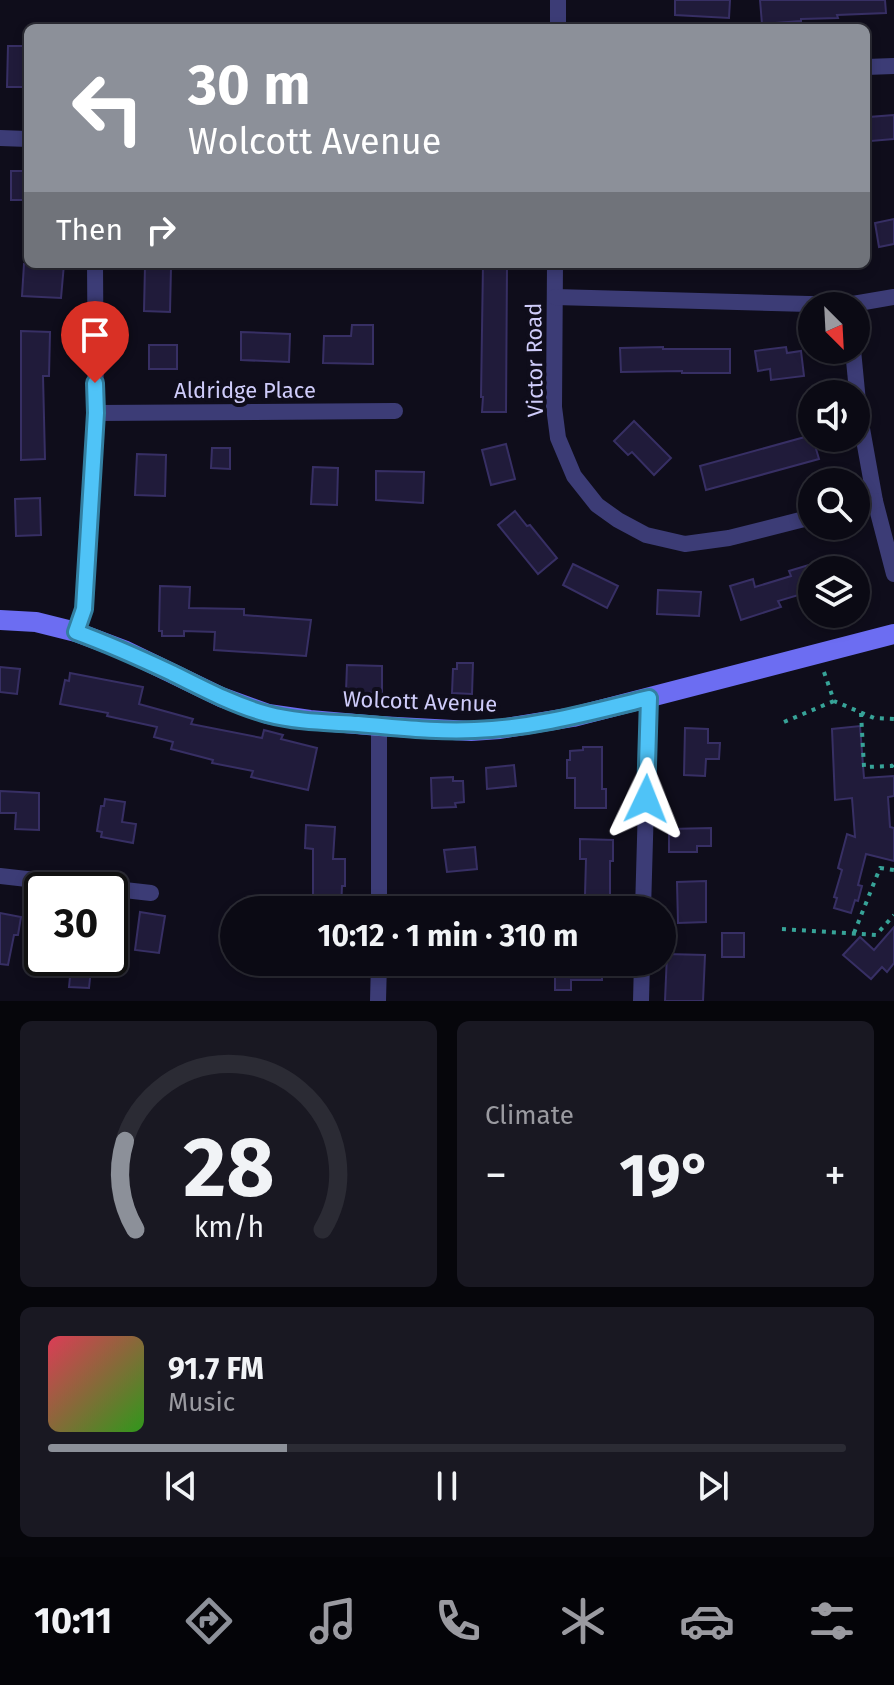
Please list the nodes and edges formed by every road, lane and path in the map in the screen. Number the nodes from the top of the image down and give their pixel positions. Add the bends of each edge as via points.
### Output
1 (558, 0) edge
2 (558, 24) edge
3 (894, 66) edge
4 (870, 67) edge
5 (0, 138) edge
6 (24, 139) edge
7 (95, 268) edge
8 (555, 268) edge
9 (555, 297) junction
10 (894, 297) edge
11 (870, 301) edge
12 (798, 304) edge
13 (854, 364) edge
14 (395, 411) dead end
15 (96, 413) junction
16 (875, 501) junction
17 (870, 502) edge
18 (798, 521) edge
19 (894, 574) edge
20 (0, 620) edge
21 (76, 632) junction
22 (894, 634) edge
23 (822, 666) dead end
24 (649, 698) junction
25 (834, 701) junction
26 (861, 713) junction
27 (894, 719) edge
28 (784, 722) dead end
29 (379, 726) junction
30 (894, 764) edge
31 (894, 870) edge
32 (0, 876) edge
33 (151, 893) dead end
34 (379, 896) edge
35 (643, 896) edge
36 (894, 915) edge
37 (782, 929) dead end
38 (854, 933) junction
39 (379, 976) edge
40 (642, 976) edge
41 (378, 1001) edge
42 (641, 1001) edge

1 - 2 street
3 - 4 street
5 - 6 street
7 - 15 street
8 - 9 street, Victor Road
9 - 12 street
9 - 18 street, Victor Road via 558,438 574,476 597,505 646,535 685,544
10 - 11 street
13 - 16 street
14 - 15 street, Aldridge Place
15 - 21 street via 84,609
16 - 17 street
16 - 19 street
20 - 21 main road, Wolcott Avenue
21 - 29 main road, Wolcott Avenue via 268,714
22 - 24 main road, Wolcott Avenue
23 - 25 path
24 - 29 main road, Wolcott Avenue via 500,729
24 - 35 street
25 - 26 path
25 - 28 path
26 - 27 path
26 - 30 path via 864,767
29 - 34 street
31 - 38 path via 880,868
32 - 33 street
36 - 38 path via 876,935
37 - 38 path
39 - 41 street
40 - 42 street

